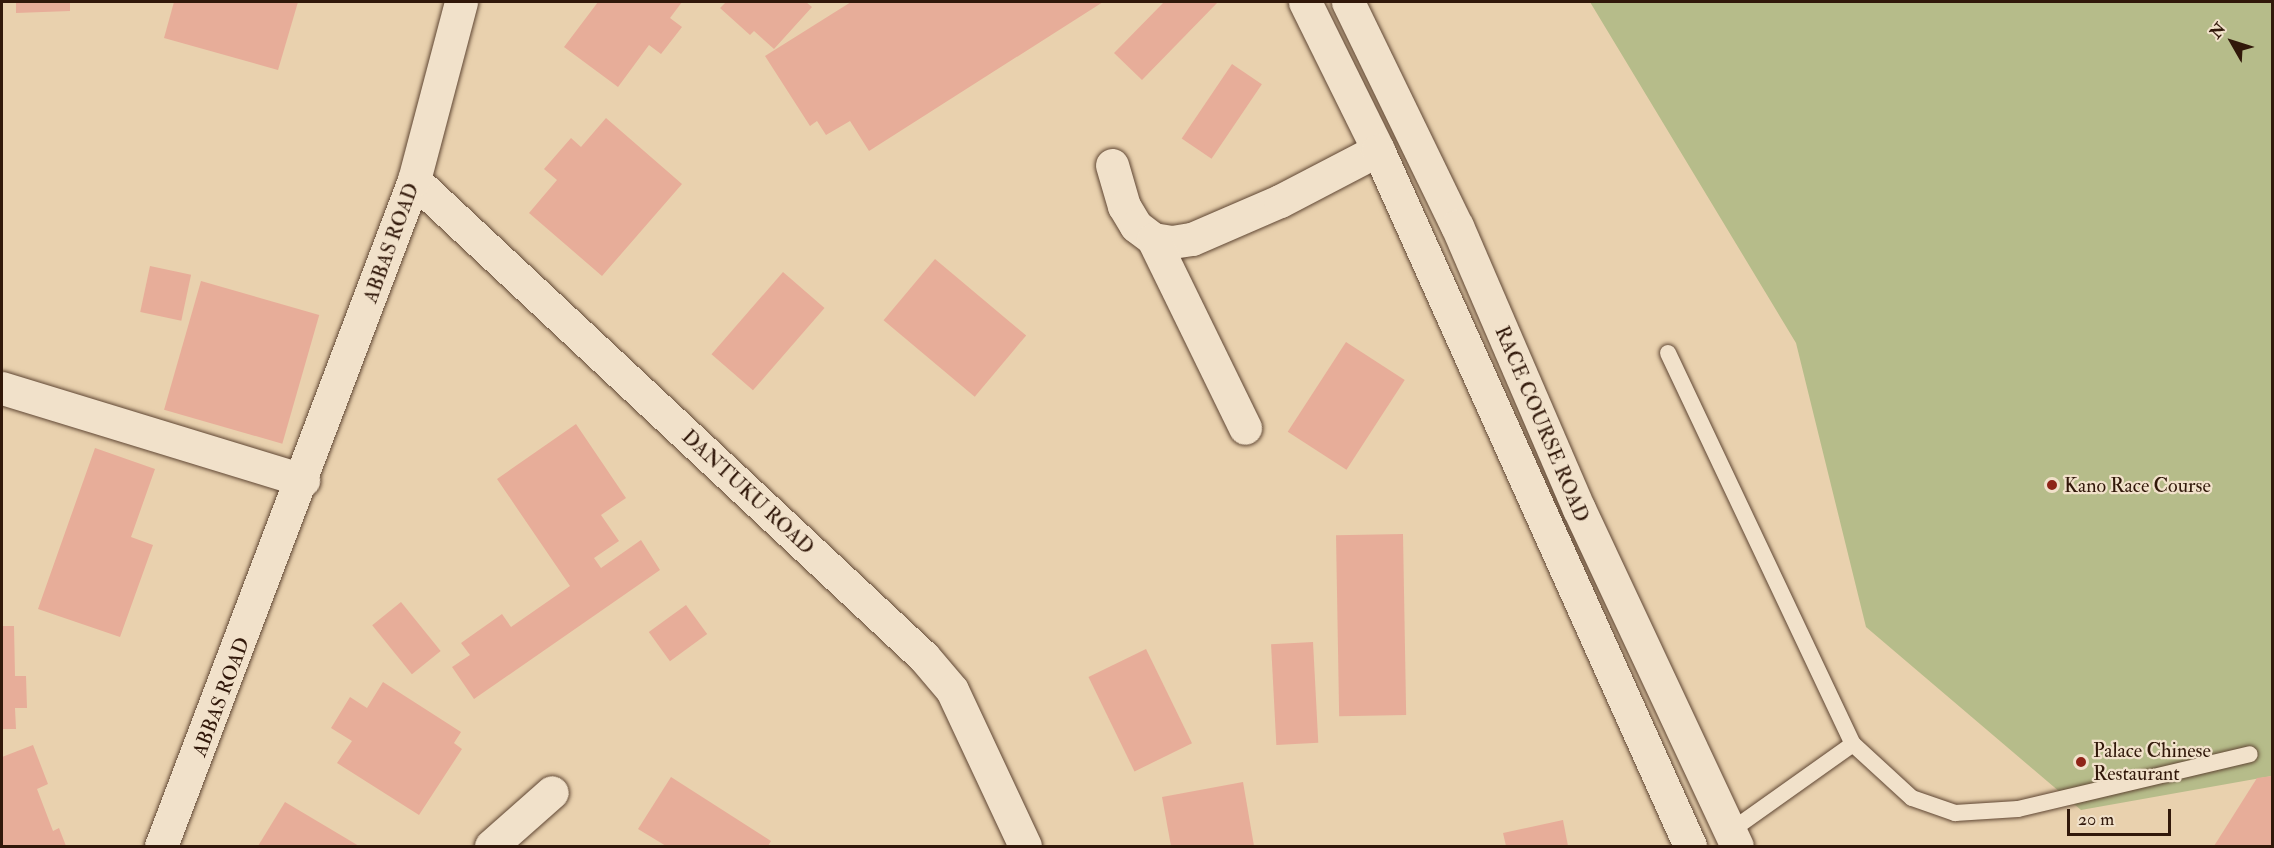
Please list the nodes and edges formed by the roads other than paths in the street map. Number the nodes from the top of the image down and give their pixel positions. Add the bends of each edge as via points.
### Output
1 (461, 2) edge
2 (1305, 2) edge
3 (1348, 2) edge
4 (1378, 150) junction
5 (1112, 165) dead end
6 (414, 180) junction
7 (1153, 239) junction
8 (1668, 353) dead end
9 (2, 388) edge
10 (1245, 428) dead end
11 (303, 480) junction
12 (1853, 744) junction
13 (2250, 753) dead end
14 (552, 792) dead end
15 (1733, 839) edge
16 (161, 846) edge
17 (491, 846) edge
18 (1025, 846) edge
19 (1690, 846) edge

1 - 6 street, ABBAS ROAD
2 - 4 street, RACE COURSE ROAD
3 - 15 street, RACE COURSE ROAD via 1457,226 1579,509
4 - 7 street via 1280,201 1192,239
4 - 19 street, RACE COURSE ROAD
5 - 7 street via 1124,206 1136,226
6 - 11 street, ABBAS ROAD
6 - 18 street, DANTUKU ROAD via 924,657 952,690
7 - 10 street
8 - 12 lane
9 - 11 street
11 - 16 street, ABBAS ROAD
12 - 13 lane via 1912,798 1955,813 2018,809
12 - 15 lane
14 - 17 street

